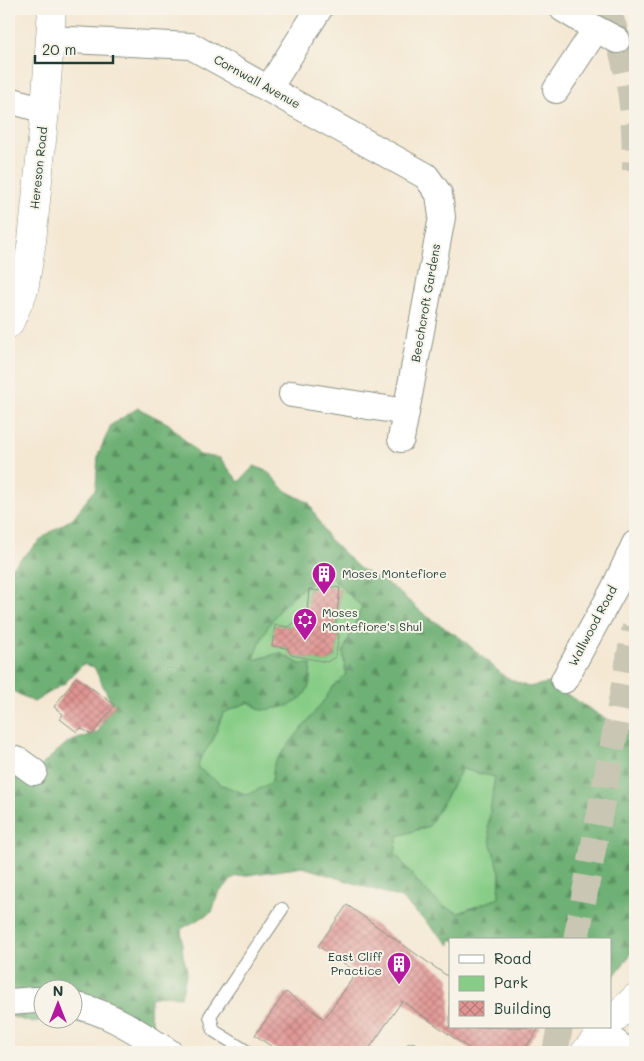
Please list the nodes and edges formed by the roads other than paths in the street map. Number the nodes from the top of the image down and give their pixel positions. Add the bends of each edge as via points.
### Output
1 (52, 9) edge
2 (319, 9) edge
3 (563, 9) edge
4 (50, 39) junction
5 (268, 88) junction
6 (556, 90) dead end
7 (9, 100) edge
8 (45, 110) junction
9 (439, 194) joint
10 (9, 324) edge
11 (292, 394) dead end
12 (406, 412) junction
13 (400, 440) dead end
14 (635, 544) edge
15 (564, 680) dead end
16 (9, 758) edge
17 (34, 772) dead end
18 (282, 909) dead end
19 (635, 998) edge
20 (32, 1001) edge
21 (9, 1002) edge
22 (82, 1007) edge
23 (612, 1022) edge
24 (601, 1033) edge
25 (168, 1052) edge
26 (248, 1052) edge
27 (628, 1052) edge

1 - 4 main road, Hereson Road
2 - 5 street
3 - 6 street via 606,34
4 - 5 street, Cornwall Avenue via 191,46
4 - 8 main road, Hereson Road
5 - 9 street, Cornwall Avenue via 426,176
7 - 8 street
8 - 10 main road, Hereson Road via 24,290
9 - 12 street, Beechcroft Gardens via 442,218
11 - 12 street
12 - 13 street, Beechcroft Gardens
14 - 15 street, Wallwood Road
16 - 17 street
18 - 26 lane via 210,1016 214,1031
19 - 23 main road
20 - 21 street
22 - 25 street via 124,1024
24 - 27 street

